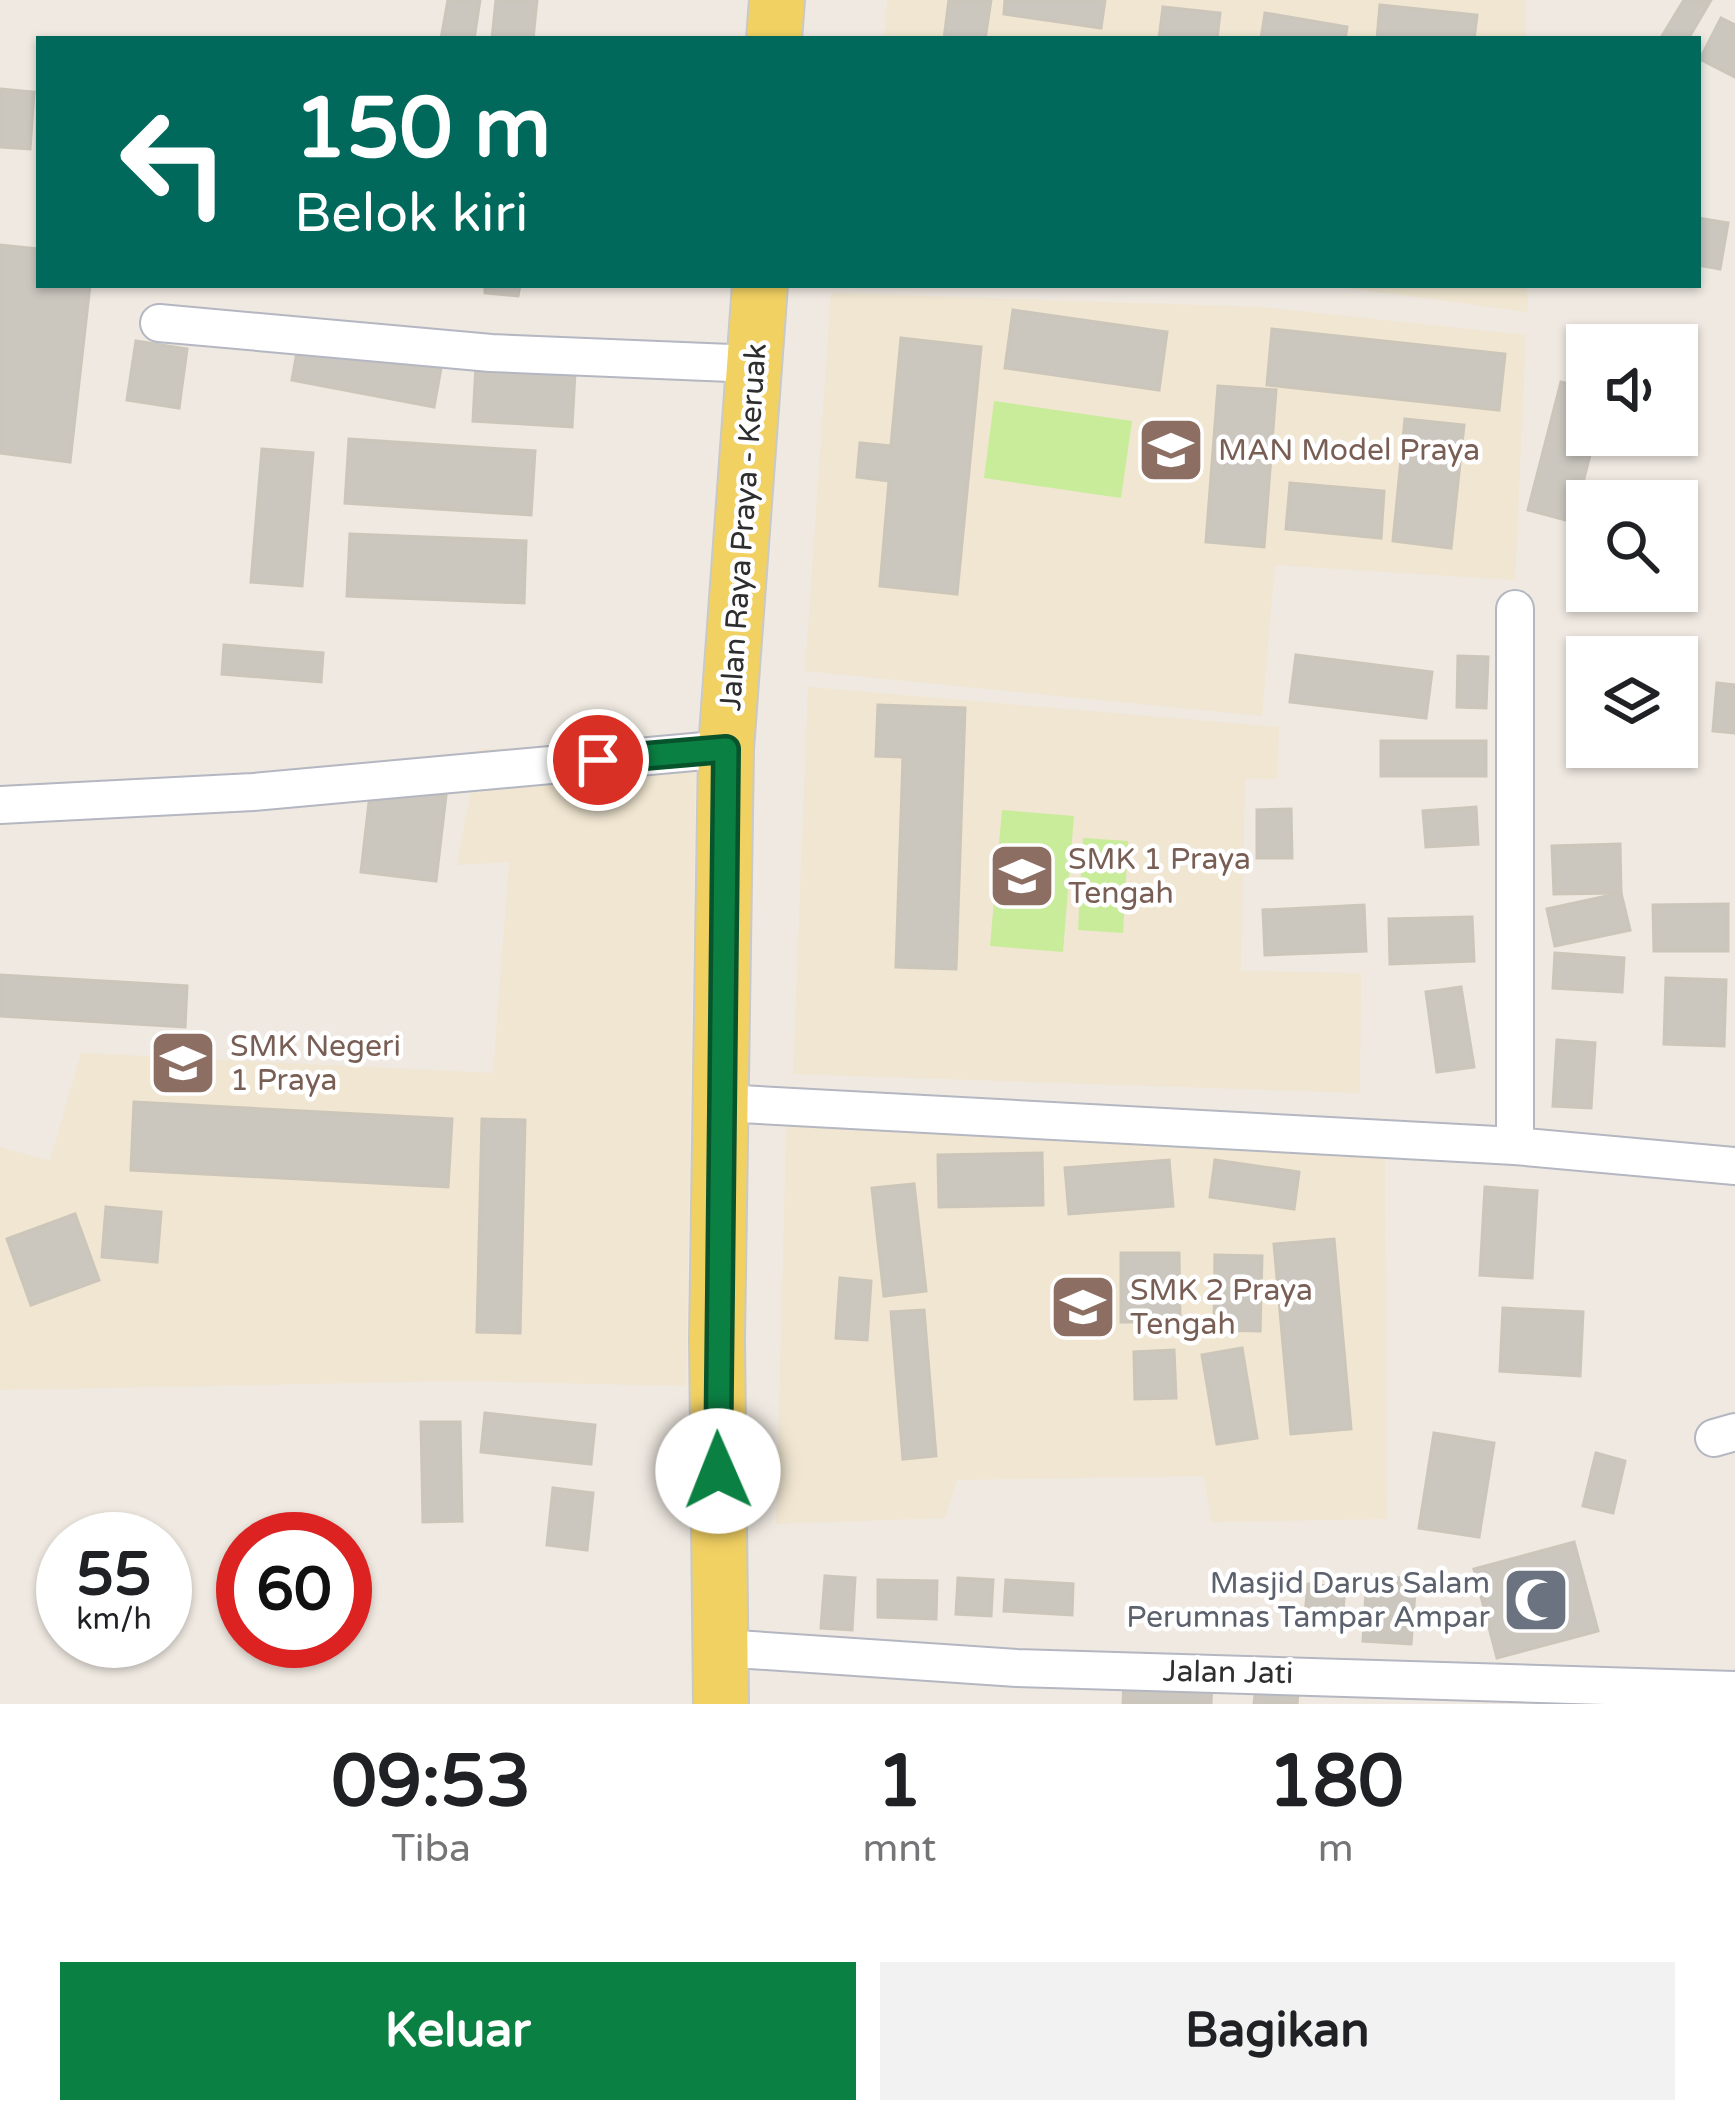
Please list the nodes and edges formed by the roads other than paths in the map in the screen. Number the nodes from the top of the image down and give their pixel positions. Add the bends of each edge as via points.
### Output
1 (777, 0) edge
2 (774, 36) edge
3 (760, 288) edge
4 (159, 323) dead end
5 (755, 364) junction
6 (1515, 610) dead end
7 (726, 749) junction
8 (0, 805) edge
9 (722, 1103) junction
10 (1515, 1146) junction
11 (1735, 1166) edge
12 (721, 1648) junction
13 (1016, 1686) edge
14 (1735, 1690) edge
15 (721, 1704) edge

1 - 2 main road
3 - 5 main road, Jalan Raya Praya - Keruak
4 - 5 street via 491,353
5 - 7 main road, Jalan Raya Praya - Keruak
6 - 10 street
7 - 8 street via 253,792
7 - 9 main road, Jalan Raya Praya - Keruak
9 - 10 street
9 - 12 main road, Jalan Raya Praya - Keruak
10 - 11 street
12 - 13 street, Jalan Jati
12 - 15 main road, Jalan Raya Praya - Keruak
13 - 14 street, Jalan Jati via 1586,1682

